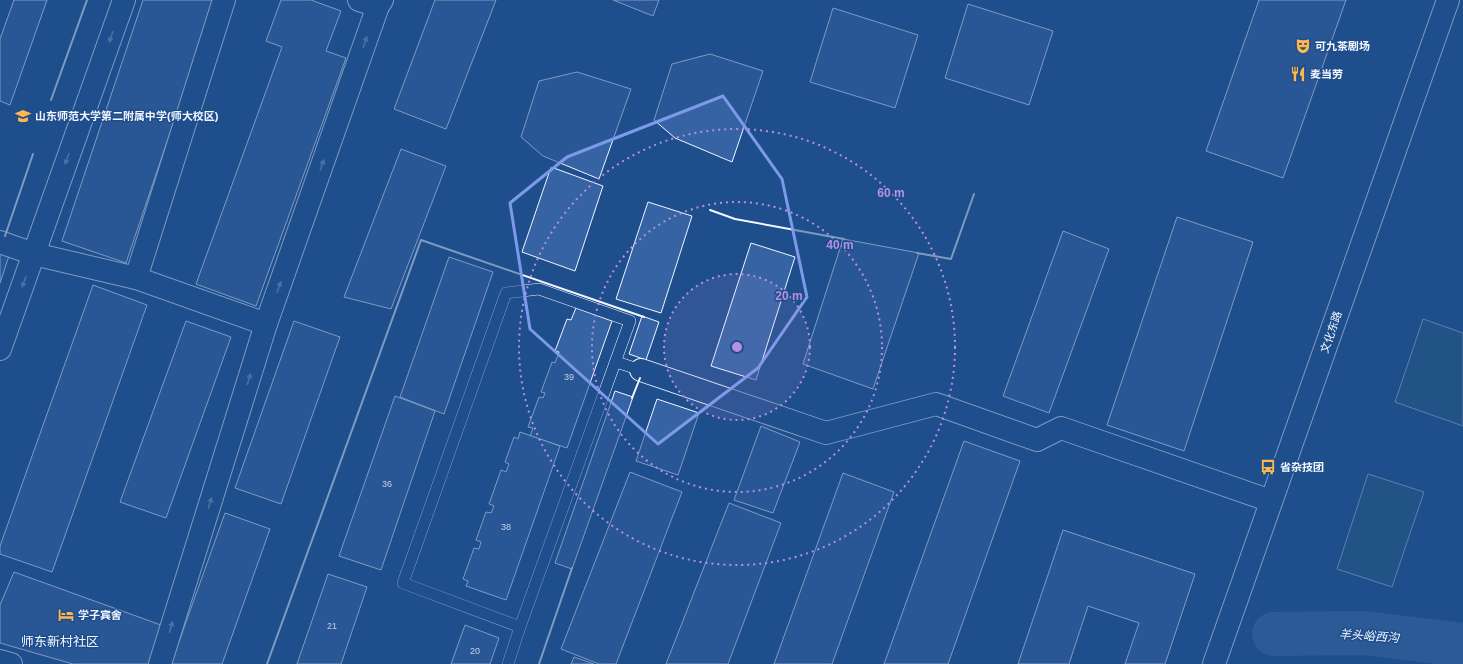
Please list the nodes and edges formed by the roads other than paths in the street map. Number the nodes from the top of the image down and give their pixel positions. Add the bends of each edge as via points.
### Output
1 (124, 0) edge
2 (224, 0) edge
3 (1448, 0) edge
4 (373, 2) edge
5 (0, 242) edge
6 (34, 254) junction
7 (136, 278) junction
8 (266, 324) junction
9 (0, 349) edge
10 (616, 362) junction
11 (641, 370) joint
12 (1271, 501) junction
13 (520, 627) junction
14 (0, 661) edge
15 (11, 664) edge
16 (160, 664) edge
17 (508, 664) edge
18 (1214, 664) edge

1 -> 6 street
2 - 7 street
3 - 12 street, 文化东路
8 -> 4 street
5 - 6 street
6 - 7 street
6 -> 9 street
7 - 8 street
16 -> 8 street
10 - 11 lane
10 - 13 lane
10 - 13 lane via 630,320 539,289 506,293 403,583
11 - 12 street via 826,433 936,404 1037,440 1061,428
12 - 18 street, 文化东路
13 - 17 lane
14 - 15 street

